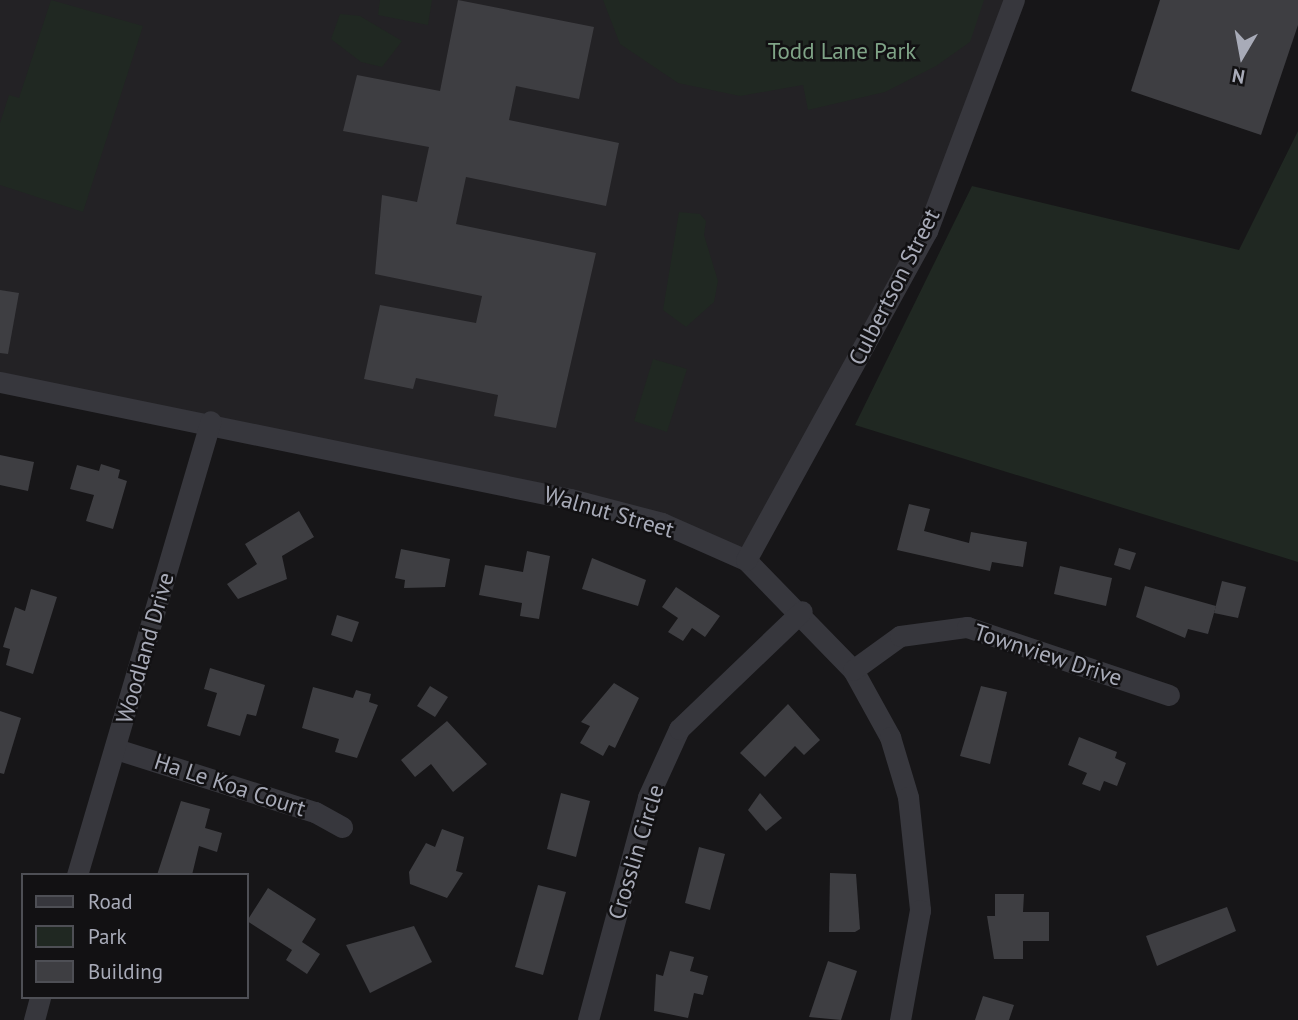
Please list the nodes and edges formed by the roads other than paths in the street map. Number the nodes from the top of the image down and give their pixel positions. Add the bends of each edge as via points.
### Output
1 (1014, 0) edge
2 (0, 382) edge
3 (211, 421) junction
4 (746, 560) junction
5 (802, 611) junction
6 (853, 670) junction
7 (1169, 695) dead end
8 (116, 749) junction
9 (342, 827) dead end
10 (78, 873) edge
11 (39, 999) edge
12 (34, 1020) edge
13 (588, 1020) edge
14 (900, 1020) edge

1 - 4 street, Culbertson Street via 927,231
2 - 3 street, Walnut Street
3 - 4 street, Walnut Street via 583,502 662,523
3 - 8 street, Woodland Drive
4 - 5 street, Walnut Street
5 - 6 street, Walnut Street
5 - 13 street, Crosslin Circle via 679,729 649,797
6 - 7 street, Townview Drive via 900,636 967,627
6 - 14 street, Walnut Street via 890,737 914,833 920,911
8 - 9 street, Ha Le Koa Court via 316,812
8 - 10 street, Woodland Drive
11 - 12 street

